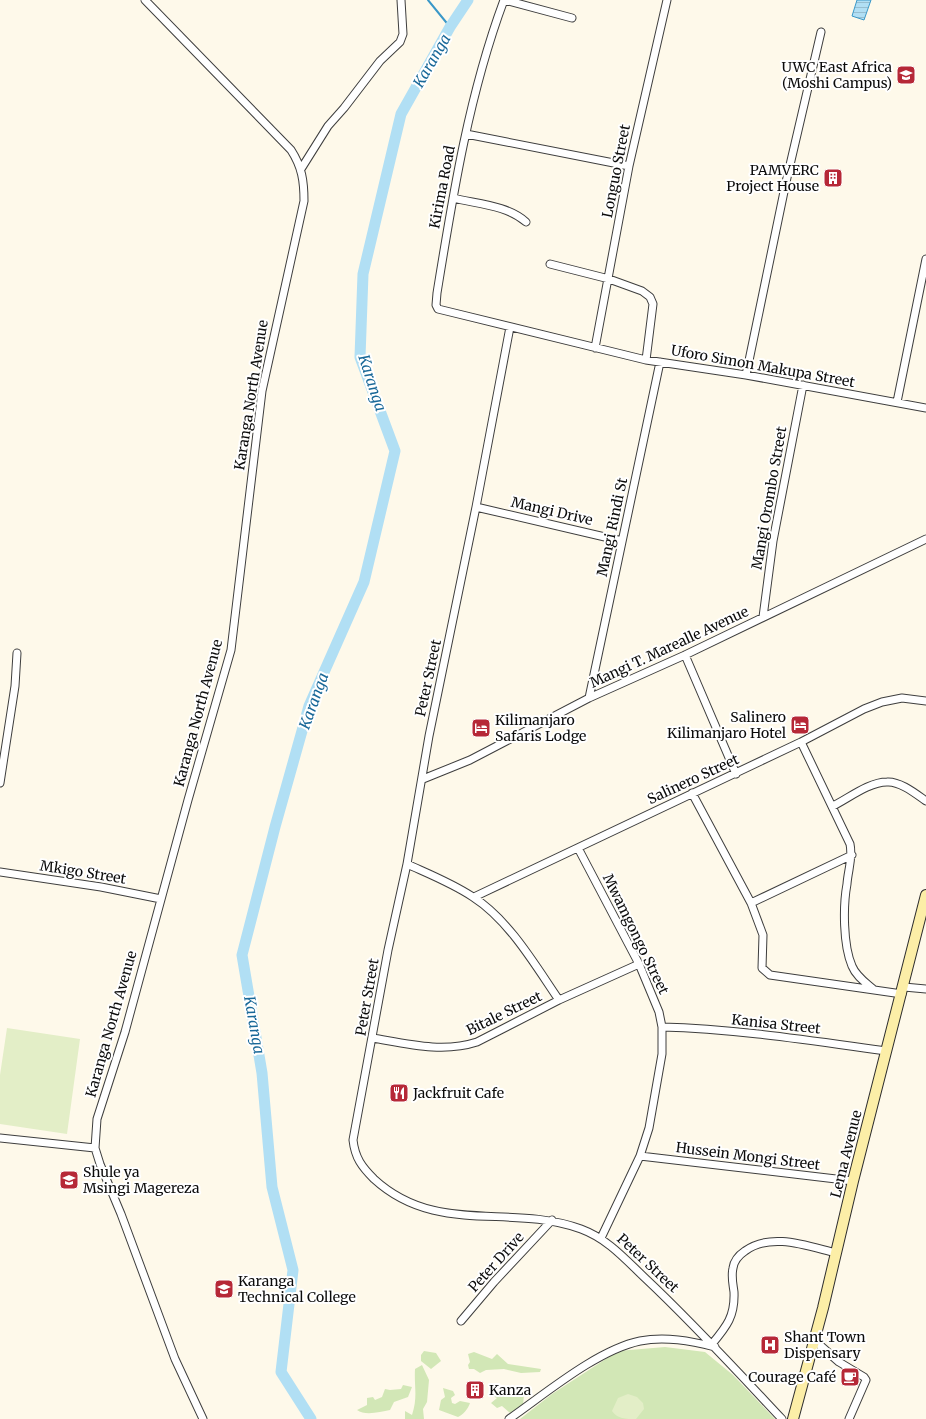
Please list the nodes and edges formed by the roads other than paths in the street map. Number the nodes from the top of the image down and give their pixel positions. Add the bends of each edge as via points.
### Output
1 (145, 0) edge
2 (401, 0) edge
3 (504, 0) edge
4 (667, 0) edge
5 (572, 18) dead end
6 (820, 32) dead end
7 (466, 134) junction
8 (630, 166) junction
9 (301, 169) junction
10 (453, 198) junction
11 (526, 222) dead end
12 (926, 259) edge
13 (550, 264) dead end
14 (609, 279) junction
15 (510, 327) junction
16 (595, 348) junction
17 (646, 360) junction
18 (660, 362) junction
19 (746, 374) junction
20 (803, 385) junction
21 (897, 402) junction
22 (926, 408) edge
23 (476, 507) junction
24 (926, 538) edge
25 (622, 541) junction
26 (763, 617) junction
27 (17, 653) dead end
28 (685, 655) junction
29 (589, 698) junction
30 (926, 702) edge
31 (801, 742) junction
32 (736, 774) junction
33 (422, 779) junction
34 (0, 783) edge
35 (692, 793) junction
36 (926, 801) edge
37 (833, 806) junction
38 (578, 848) junction
39 (852, 855) junction
40 (407, 864) junction
41 (0, 872) edge
42 (926, 895) edge
43 (474, 897) junction
44 (161, 899) junction
45 (751, 903) junction
46 (639, 964) junction
47 (873, 989) junction
48 (926, 989) edge
49 (903, 990) junction
50 (559, 1000) junction
51 (662, 1027) junction
52 (373, 1038) junction
53 (887, 1051) junction
54 (0, 1138) edge
55 (95, 1148) junction
56 (640, 1156) junction
57 (853, 1181) junction
58 (552, 1220) junction
59 (601, 1238) junction
60 (836, 1253) junction
61 (460, 1321) dead end
62 (814, 1340) junction
63 (714, 1345) junction
64 (203, 1419) edge
65 (509, 1419) edge
66 (782, 1419) edge
67 (792, 1419) edge
68 (849, 1419) edge

1 - 9 street, Karanga North Avenue via 291,150
2 - 9 street via 400,42 380,61 328,126
3 - 5 street
3 - 7 street, Kirima Road via 486,48
4 - 8 street, Longuo Street
6 - 19 street
7 - 8 street
7 - 10 street, Kirima Road
8 - 14 street, Longuo Street
9 - 44 street, Karanga North Avenue via 304,201 262,391 231,650
10 - 11 street via 505,210
10 - 15 street, Kirima Road via 436,305 442,311
12 - 21 street
13 - 14 street
14 - 16 street, Longuo Street
14 - 17 street via 642,291 652,300
15 - 16 street, Uforo Simon Makupa Street
15 - 23 street, Peter Street
16 - 17 street, Uforo Simon Makupa Street
17 - 18 street, Uforo Simon Makupa Street
18 - 19 street, Uforo Simon Makupa Street
18 - 25 street, Mangi Rindi St
19 - 20 street, Uforo Simon Makupa Street
20 - 21 street, Uforo Simon Makupa Street
20 - 26 street, Mangi Orombo Street via 773,541
21 - 22 street, Uforo Simon Makupa Street
23 - 25 street, Mangi Drive
23 - 33 street, Peter Street
24 - 26 street, Mangi T. Marealle Avenue
25 - 29 street, Mangi Rindi St
26 - 28 street, Mangi T. Marealle Avenue
27 - 34 street via 15,686
28 - 29 street, Mangi T. Marealle Avenue
28 - 32 street
29 - 33 street, Mangi T. Marealle Avenue via 470,760
30 - 31 street, Salinero Street via 902,698 882,702
31 - 32 street, Salinero Street
31 - 37 street
32 - 35 street, Salinero Street
33 - 40 street, Peter Street
35 - 38 street, Salinero Street
35 - 45 street
36 - 37 street via 899,785 887,782 872,785
37 - 39 street via 850,844
38 - 43 street, Salinero Street
38 - 46 street, Mwamgongo Street
39 - 45 street
39 - 47 street via 845,897 847,945 852,966 859,977
40 - 43 street via 442,879
40 - 52 street, Peter Street via 388,950
41 - 44 street, Mkigo Street
42 - 49 main road, Lema Avenue
43 - 50 street via 501,921 529,955
44 - 55 street, Karanga North Avenue via 125,1032 97,1120
45 - 47 street via 763,935 761,961 765,972 775,976
46 - 50 street, Bitale Street
46 - 51 street, Mwamgongo Street via 659,1012
47 - 49 street
48 - 49 street
49 - 53 main road, Lema Avenue
50 - 52 street, Bitale Street via 463,1047 436,1048
51 - 53 street, Kanisa Street via 780,1037
51 - 56 street, Mwamgongo Street via 662,1054 656,1094
52 - 58 street, Peter Street via 353,1140 355,1154 363,1168 383,1187 407,1201 437,1212
53 - 57 main road, Lema Avenue
54 - 55 street
55 - 64 street, Karanga North Avenue via 175,1359
56 - 57 street, Hussein Mongi Street
56 - 59 street, Mwamgongo Street
57 - 60 main road, Lema Avenue
58 - 59 street, Peter Street
58 - 61 street, Peter Drive
59 - 63 street, Peter Street
60 - 62 main road, Lema Avenue
60 - 63 street via 784,1242 769,1241 750,1247 737,1258 733,1267 734,1311
62 - 67 main road, Lema Avenue
62 - 68 street via 839,1362 866,1380
63 - 65 street via 686,1340 640,1341 622,1346 576,1371
63 - 66 street, Peter Street

